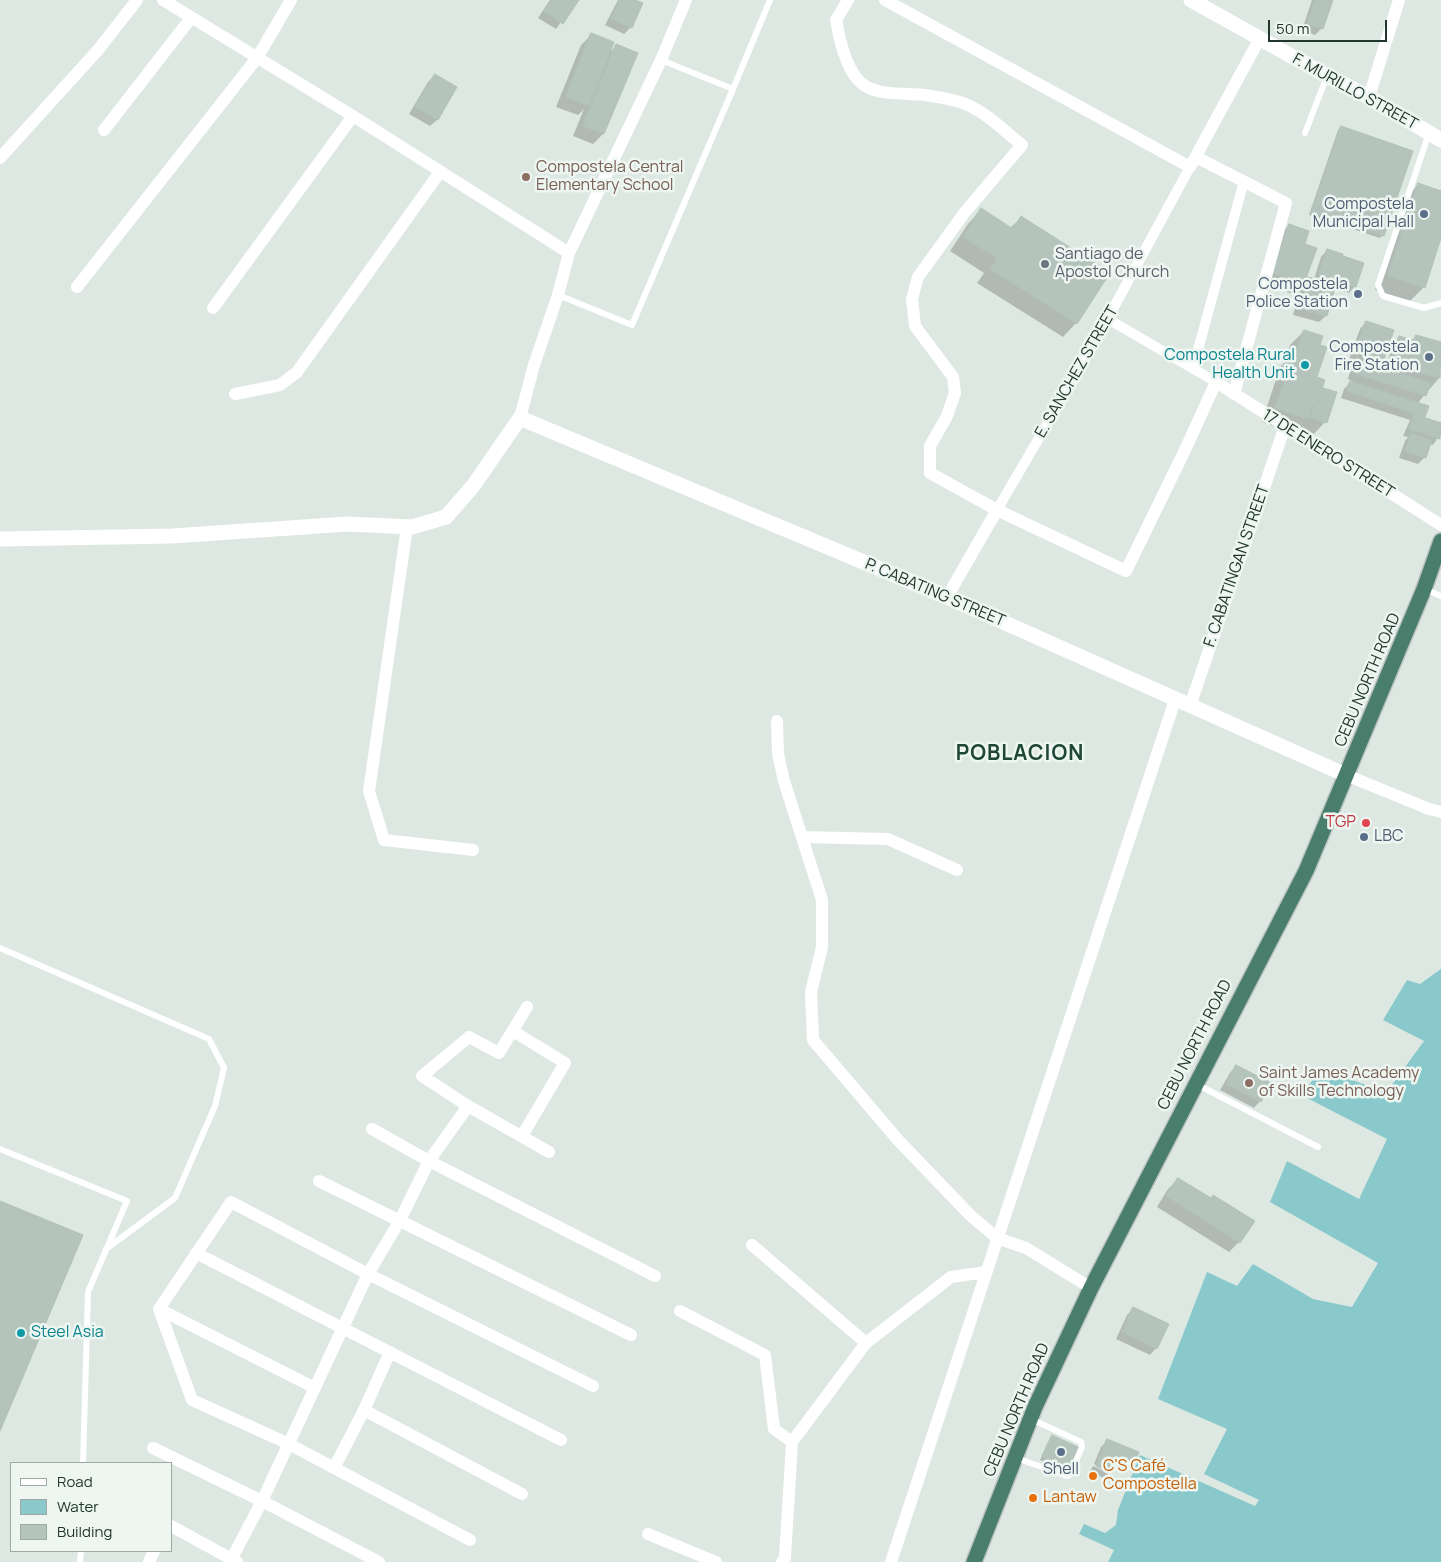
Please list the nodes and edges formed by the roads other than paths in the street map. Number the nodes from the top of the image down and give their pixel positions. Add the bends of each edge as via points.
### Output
1 (137, 0) edge
2 (163, 0) edge
3 (291, 0) edge
4 (686, 0) edge
5 (770, 0) edge
6 (848, 0) edge
7 (886, 0) edge
8 (1191, 0) edge
9 (1399, 0) edge
10 (191, 18) junction
11 (1260, 38) junction
12 (257, 58) junction
13 (661, 60) junction
14 (1326, 76) junction
15 (733, 89) junction
16 (1369, 97) junction
17 (353, 116) junction
18 (104, 130) dead end
19 (1305, 133) dead end
20 (1435, 136) edge
21 (0, 158) edge
22 (1193, 162) junction
23 (440, 172) junction
24 (1244, 182) junction
25 (569, 253) junction
26 (77, 287) dead end
27 (558, 296) junction
28 (1441, 303) edge
29 (213, 308) dead end
30 (1108, 319) junction
31 (1193, 368) junction
32 (1216, 382) junction
33 (235, 394) dead end
34 (1234, 394) junction
35 (520, 418) junction
36 (1285, 426) junction
37 (997, 510) junction
38 (1441, 525) edge
39 (407, 527) junction
40 (0, 539) edge
41 (1441, 541) edge
42 (1438, 561) edge
43 (1424, 589) junction
44 (1441, 596) edge
45 (947, 597) junction
46 (1175, 700) junction
47 (1190, 706) junction
48 (777, 722) dead end
49 (1346, 775) junction
50 (1441, 812) edge
51 (802, 837) junction
52 (473, 850) dead end
53 (957, 870) dead end
54 (0, 948) edge
55 (527, 1007) dead end
56 (513, 1031) junction
57 (1195, 1083) junction
58 (468, 1106) junction
59 (372, 1129) dead end
60 (522, 1136) junction
61 (1318, 1147) dead end
62 (0, 1149) edge
63 (550, 1152) dead end
64 (429, 1161) junction
65 (319, 1181) dead end
66 (400, 1220) junction
67 (997, 1238) junction
68 (752, 1246) dead end
69 (106, 1249) junction
70 (196, 1252) junction
71 (986, 1272) junction
72 (368, 1274) junction
73 (655, 1276) dead end
74 (1091, 1288) junction
75 (159, 1308) junction
76 (680, 1311) dead end
77 (342, 1328) junction
78 (631, 1335) dead end
79 (866, 1343) junction
80 (390, 1352) junction
81 (593, 1386) dead end
82 (315, 1388) junction
83 (364, 1410) junction
84 (1031, 1419) junction
85 (561, 1440) dead end
86 (792, 1442) junction
87 (287, 1444) junction
88 (154, 1448) dead end
89 (1015, 1458) junction
90 (82, 1462) edge
91 (334, 1468) junction
92 (522, 1494) dead end
93 (262, 1501) junction
94 (172, 1527) edge
95 (648, 1534) dead end
96 (470, 1540) dead end
97 (233, 1561) edge
98 (379, 1562) edge
99 (716, 1562) edge
100 (782, 1562) edge
101 (891, 1562) edge
102 (974, 1562) edge

1 - 21 street via 98,50
2 - 10 street
3 - 12 street
4 - 13 street
5 - 15 lane
6 - 37 street via 836,20 842,51 858,82 878,93 933,96 962,102 990,118 1022,145 965,212 923,270 912,299 915,326 953,377 955,393 930,446 930,473
7 - 22 street
8 - 11 street, F. MURILLO STREET
9 - 16 street
10 - 12 street
10 - 18 street
11 - 14 street, F. MURILLO STREET
11 - 22 street, E. SANCHEZ STREET
12 - 17 street
12 - 26 street
13 - 15 lane
13 - 25 street
14 - 16 street, F. MURILLO STREET
14 - 19 lane
15 - 27 lane via 632,325
16 - 20 street, F. MURILLO STREET
17 - 23 street
17 - 29 street
20 - 28 lane via 1378,285 1383,296 1424,308
22 - 24 street
22 - 30 street, E. SANCHEZ STREET
23 - 25 street
23 - 33 street via 297,372 280,385
24 - 31 street
24 - 34 street via 1286,203
25 - 27 street
27 - 35 street
30 - 31 street
30 - 37 street, E. SANCHEZ STREET
31 - 32 street
32 - 34 street, 17 DE ENERO STREET
32 - 37 street via 1126,571
34 - 36 street, 17 DE ENERO STREET
35 - 39 street via 473,486 446,518
35 - 45 street, P. CABATING STREET
36 - 38 street, 17 DE ENERO STREET
36 - 47 street, F. CABATINGAN STREET
37 - 45 street, E. SANCHEZ STREET
39 - 40 street via 348,524 172,536
39 - 52 street via 369,791 384,840
41 - 42 highway, CEBU NORTH ROAD
42 - 43 highway, CEBU NORTH ROAD
43 - 44 lane
43 - 49 highway, CEBU NORTH ROAD
45 - 46 street, P. CABATING STREET
46 - 47 street, P. CABATING STREET
46 - 67 street
47 - 49 street, P. CABATING STREET
48 - 51 street via 778,754
49 - 50 street
49 - 57 highway, CEBU NORTH ROAD via 1306,871
51 - 53 street via 888,839
51 - 67 street via 822,900 822,947 811,992 813,1040 898,1140 970,1215
54 - 69 lane via 209,1039 224,1068 215,1106 175,1198
55 - 56 street
56 - 58 street via 499,1053 469,1037 422,1076
56 - 60 street via 565,1063
57 - 61 lane
57 - 74 highway, CEBU NORTH ROAD
58 - 60 street
58 - 64 street
59 - 64 street
60 - 63 street
62 - 69 lane via 127,1201
64 - 66 street
64 - 73 street
65 - 66 street
66 - 72 street
66 - 78 street
67 - 71 street
67 - 74 street via 1026,1248
68 - 79 street
69 - 90 lane via 88,1292
70 - 72 street via 231,1202
70 - 75 street
70 - 77 street
71 - 79 street via 951,1277
71 - 101 street
72 - 77 street
72 - 81 street
74 - 84 highway, CEBU NORTH ROAD
75 - 82 street
75 - 87 street via 192,1400
76 - 86 street via 765,1354 774,1428
77 - 80 street
77 - 82 street
79 - 86 street
80 - 83 street
80 - 85 street
82 - 87 street
83 - 91 street
83 - 92 street
84 - 89 highway, CEBU NORTH ROAD
84 - 89 lane via 1081,1442 1082,1447 1067,1476
86 - 100 street via 785,1558
87 - 91 street
87 - 93 street
88 - 93 street
89 - 102 highway, CEBU NORTH ROAD
91 - 96 street
93 - 97 street
93 - 98 street
94 - 97 street
95 - 99 street

